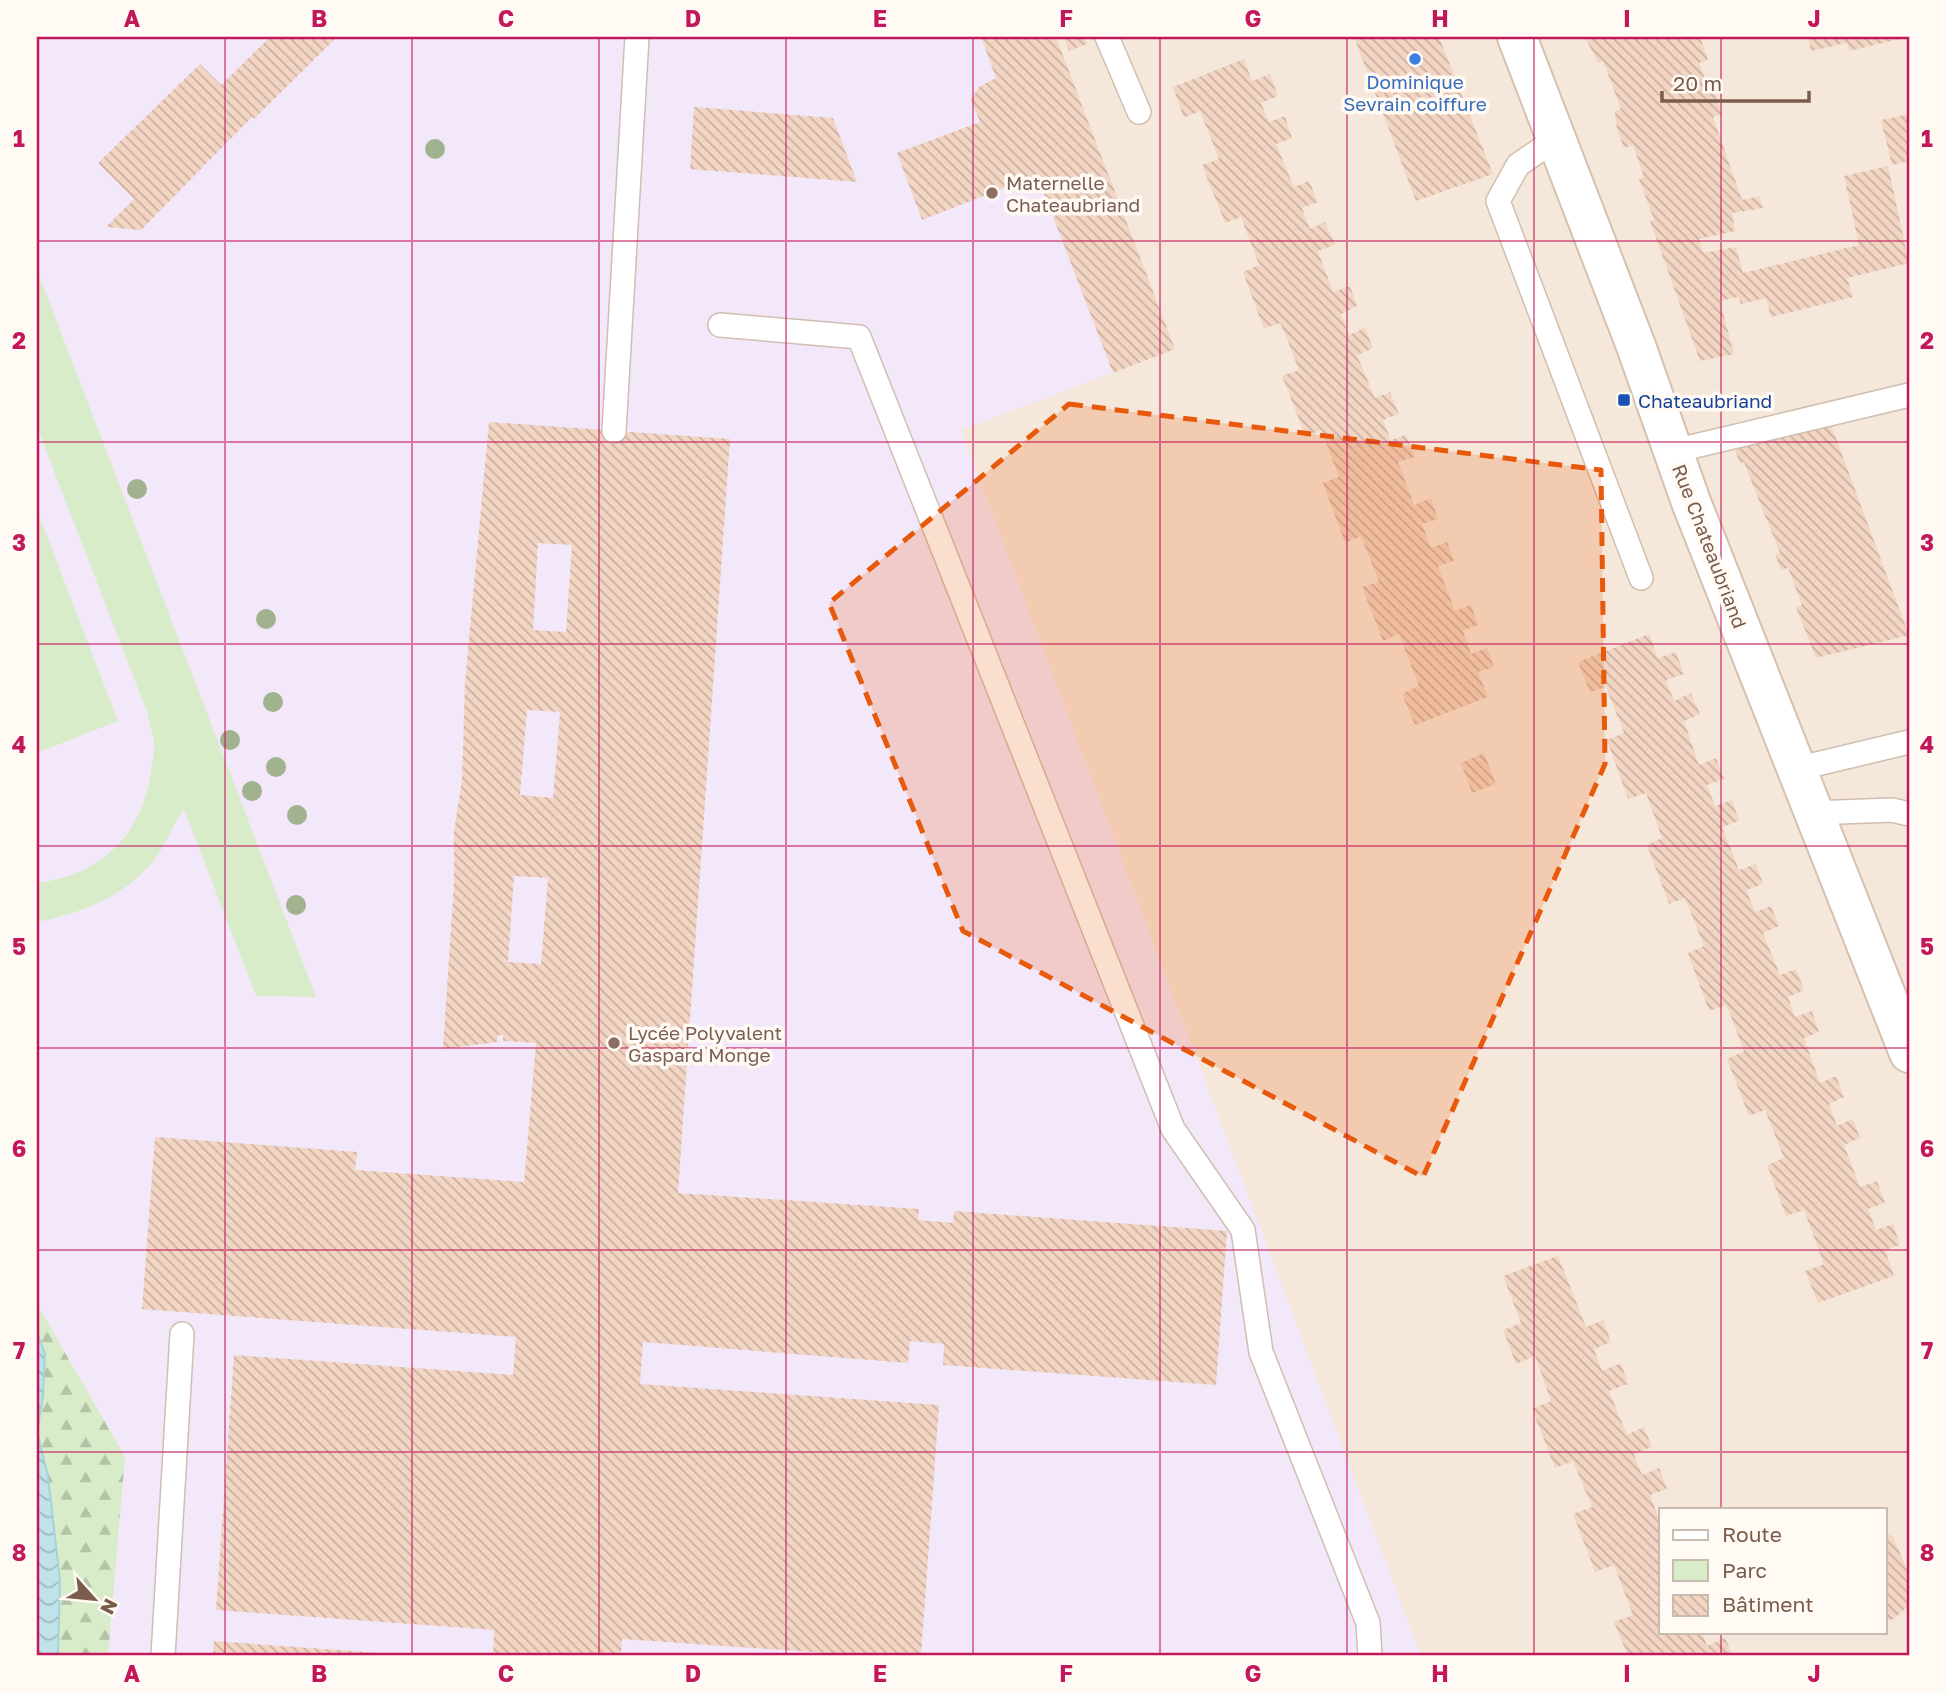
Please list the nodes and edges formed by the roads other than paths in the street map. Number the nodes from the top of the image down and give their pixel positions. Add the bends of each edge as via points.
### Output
1 (637, 37) edge
2 (1107, 37) edge
3 (1517, 37) edge
4 (1139, 112) dead end
5 (1556, 139) junction
6 (720, 325) dead end
7 (1909, 395) edge
8 (614, 431) dead end
9 (1674, 451) junction
10 (1641, 578) dead end
11 (1909, 742) edge
12 (1796, 769) junction
13 (1812, 813) junction
14 (1909, 814) edge
15 (1909, 1053) edge
16 (182, 1334) dead end
17 (163, 1656) edge
18 (1370, 1656) edge

1 - 8 lane
2 - 4 lane
3 - 5 street, Rue Chateaubriand
5 - 9 street, Rue Chateaubriand
5 - 10 lane via 1518,165 1498,201
6 - 18 lane via 859,337 1173,1129 1243,1230 1261,1352 1368,1623
7 - 9 lane
9 - 12 street, Rue Chateaubriand
11 - 12 lane
12 - 13 street, Rue Chateaubriand
13 - 14 lane via 1892,810
13 - 15 street, Rue Chateaubriand
16 - 17 lane

